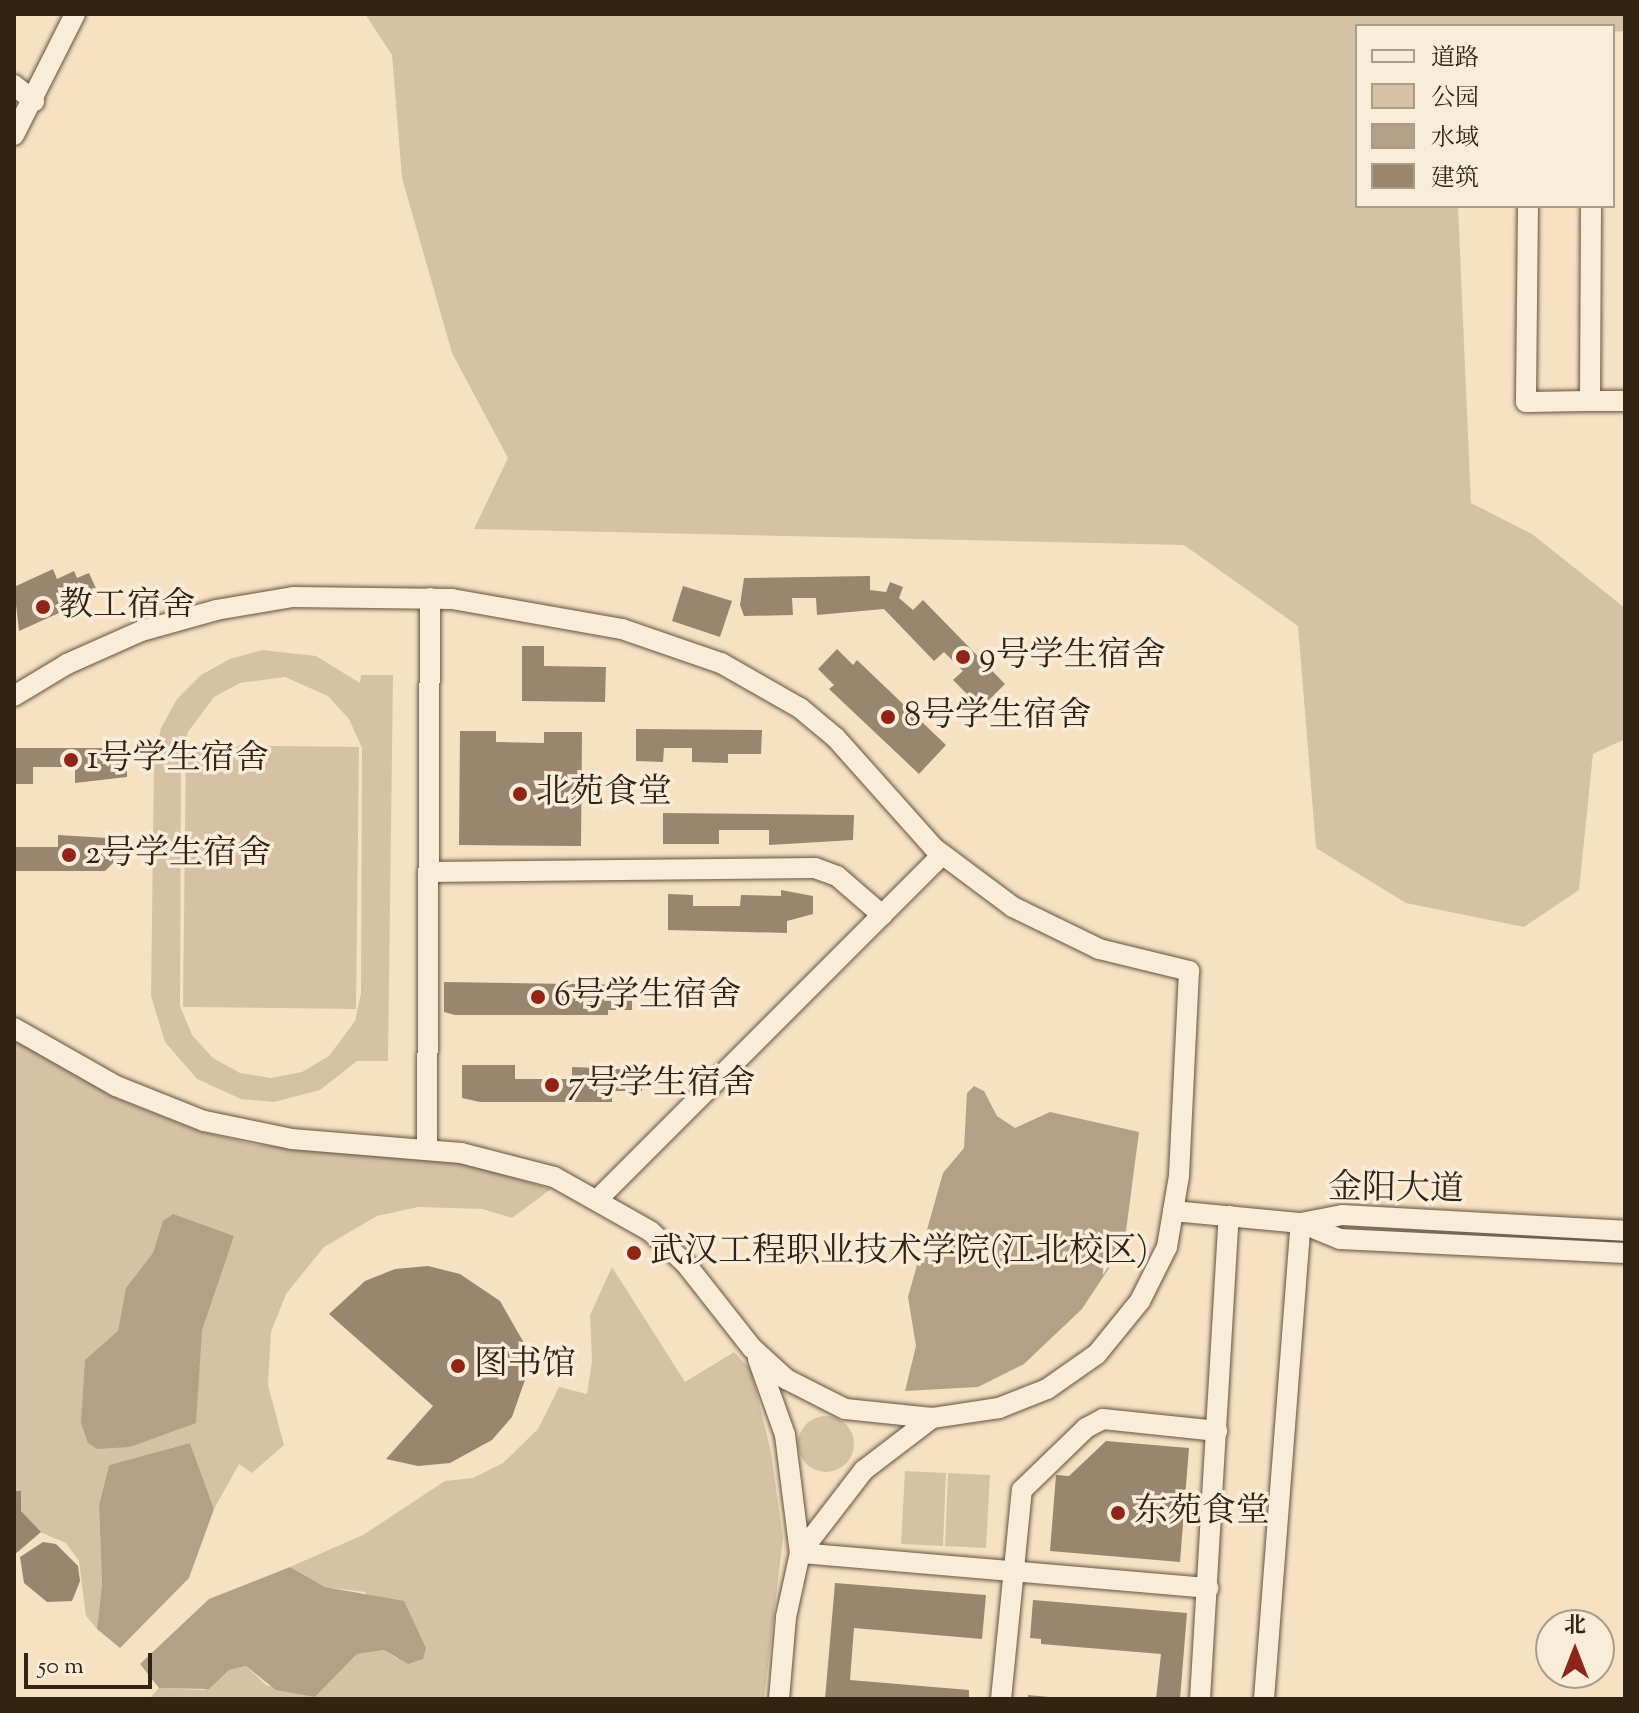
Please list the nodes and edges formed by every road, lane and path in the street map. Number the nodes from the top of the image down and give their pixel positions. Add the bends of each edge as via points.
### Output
1 (75, 14) edge
2 (14, 85) edge
3 (34, 101) junction
4 (14, 135) edge
5 (1528, 208) edge
6 (1591, 208) edge
7 (1590, 401) junction
8 (1625, 401) edge
9 (430, 598) junction
10 (14, 696) edge
11 (942, 855) junction
12 (428, 872) junction
13 (882, 915) junction
14 (14, 1028) edge
15 (427, 1149) junction
16 (599, 1198) junction
17 (1173, 1211) junction
18 (1229, 1216) junction
19 (1301, 1223) junction
20 (1625, 1231) edge
21 (1625, 1253) edge
22 (752, 1348) junction
23 (932, 1418) junction
24 (1217, 1431) junction
25 (800, 1553) junction
26 (1014, 1571) junction
27 (1209, 1588) junction
28 (779, 1699) edge
29 (1001, 1699) edge
30 (1200, 1699) edge
31 (1264, 1699) edge

1 - 3 street
2 - 3 street
3 - 4 street
5 - 7 street via 1526,402
6 - 7 street
7 - 8 street
9 - 10 street via 293,597 216,610 104,647
9 - 11 street via 528,609 622,629 733,669 819,722
9 - 12 street
11 - 13 street
11 - 17 street via 995,895 1061,933 1128,959 1189,971
12 - 13 street via 815,868 837,876
12 - 15 street
13 - 16 street
14 - 15 street via 116,1086 204,1121 262,1135
15 - 16 street via 523,1166
16 - 22 street via 650,1231 686,1264
17 - 18 street
17 - 23 street via 1167,1247 1155,1274 1128,1320 1097,1354 1030,1398
18 - 19 street
18 - 24 street
19 - 20 street, 金阳大道 via 1342,1215
19 - 21 street, 金阳大道 via 1340,1239
19 - 31 street
22 - 23 street via 786,1379 825,1401 867,1414
22 - 25 street via 785,1435
23 - 25 street via 864,1470
24 - 26 street via 1103,1419 1086,1428 1022,1490
24 - 27 street
25 - 26 street
25 - 28 street via 784,1628
26 - 27 street
26 - 29 street
27 - 30 street

